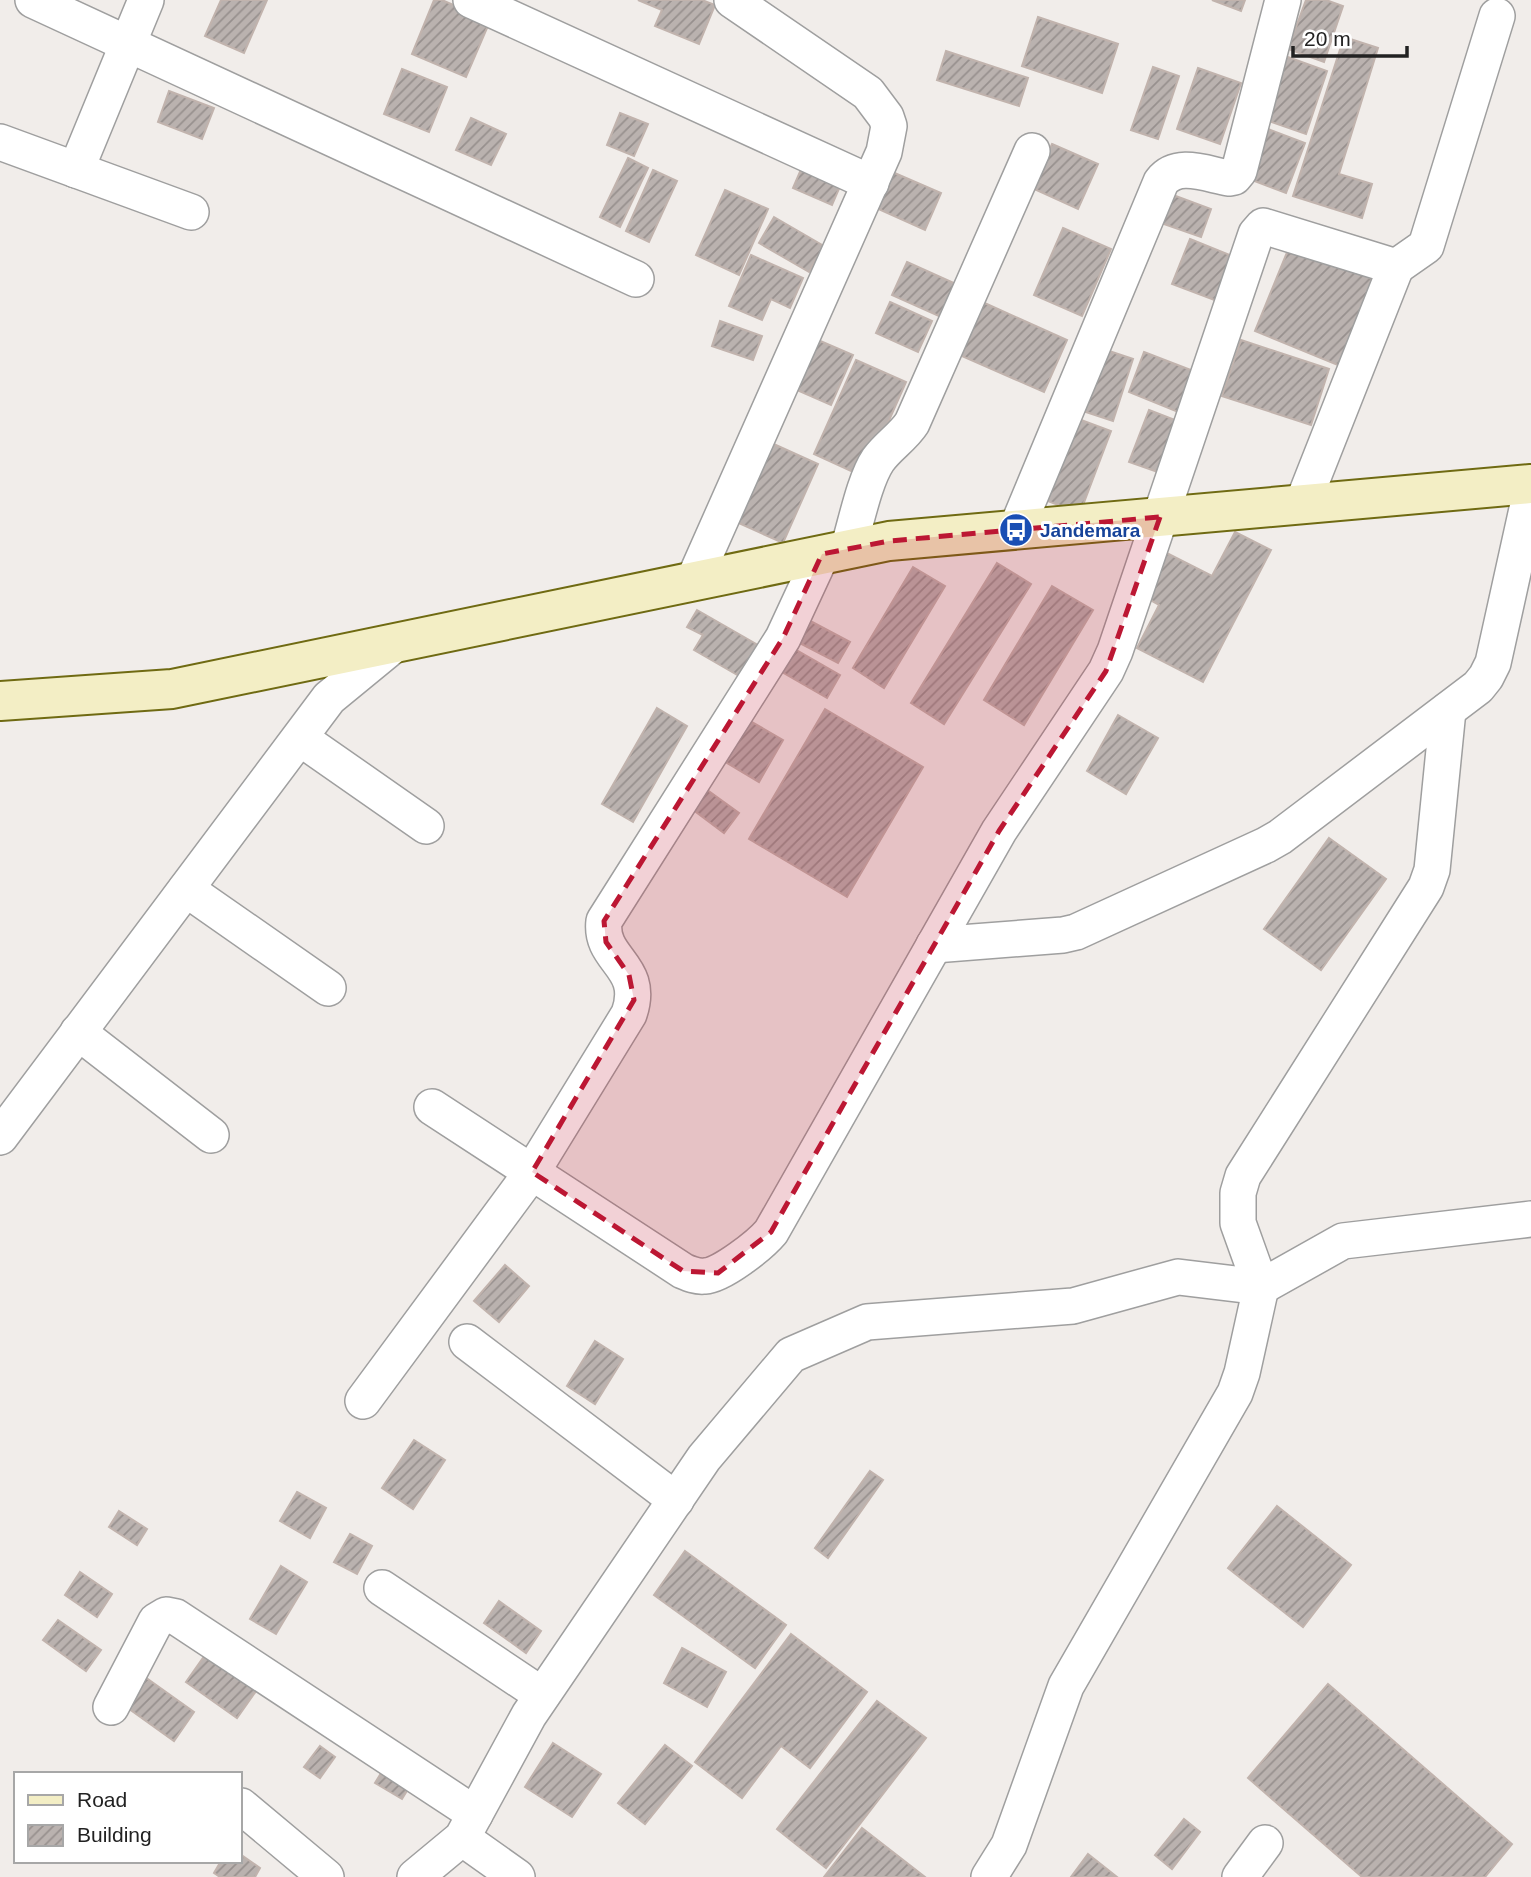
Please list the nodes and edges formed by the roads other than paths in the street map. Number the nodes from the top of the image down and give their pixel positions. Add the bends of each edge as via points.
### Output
1 (33, 0) edge
2 (146, 0) edge
3 (471, 0) edge
4 (732, 0) edge
5 (1283, 0) edge
6 (1497, 16) dead end
7 (127, 44) junction
8 (0, 142) edge
9 (1032, 151) dead end
10 (76, 170) junction
11 (871, 183) junction
12 (191, 212) dead end
13 (1396, 267) junction
14 (636, 279) dead end
15 (1531, 484) edge
16 (1531, 491) edge
17 (1302, 505) junction
18 (1160, 517) junction
19 (1016, 530) junction
20 (835, 552) junction
21 (693, 582) junction
22 (396, 643) junction
23 (0, 701) edge
24 (1448, 710) junction
25 (300, 738) junction
26 (426, 826) dead end
27 (186, 889) junction
28 (934, 945) junction
29 (328, 988) dead end
30 (78, 1032) junction
31 (432, 1107) dead end
32 (211, 1135) dead end
33 (0, 1137) edge
34 (532, 1172) junction
35 (1531, 1219) edge
36 (1261, 1287) junction
37 (467, 1342) dead end
38 (363, 1401) dead end
39 (676, 1500) junction
40 (382, 1588) dead end
41 (542, 1695) junction
42 (111, 1707) dead end
43 (242, 1807) edge
44 (469, 1826) junction
45 (1265, 1843) dead end
46 (326, 1877) edge
47 (415, 1877) edge
48 (517, 1877) edge
49 (989, 1877) edge
50 (1240, 1877) edge

1 - 7 street
2 - 7 street
3 - 11 street
4 - 11 street via 868,93 889,126
5 - 19 street via 1239,171 1228,178 1177,169 1161,182
6 - 13 street via 1426,246
7 - 10 street
7 - 14 street
8 - 10 street
9 - 20 street via 912,423 873,470
10 - 12 street
11 - 21 street
13 - 17 street
13 - 18 street via 1269,227 1259,229
15 - 17 street
16 - 24 street via 1493,663 1478,687
17 - 18 street
18 - 19 street
18 - 28 street via 1106,671 999,831
19 - 20 street via 889,541
20 - 21 street
20 - 34 street via 604,921 606,942 629,975 634,1000
21 - 22 street
22 - 23 street via 172,689
22 - 25 street via 330,698
24 - 28 street via 1280,837 1115,915 1062,935
24 - 36 street via 1432,870 1426,887 1243,1176 1238,1223
25 - 26 street
25 - 27 street
27 - 29 street
27 - 30 street
28 - 34 street via 771,1232 718,1273 707,1277 683,1272
30 - 32 street
30 - 33 street
31 - 34 street
34 - 38 street
35 - 36 street via 1343,1241
36 - 39 street via 1178,1277 1073,1307 867,1322 791,1355 704,1458
36 - 49 street via 1235,1392 1066,1686 1009,1844
37 - 39 street
39 - 41 street
40 - 41 street
41 - 44 street
42 - 44 street via 156,1621 166,1615 176,1617
43 - 46 street
44 - 47 street
44 - 48 street
45 - 50 street

